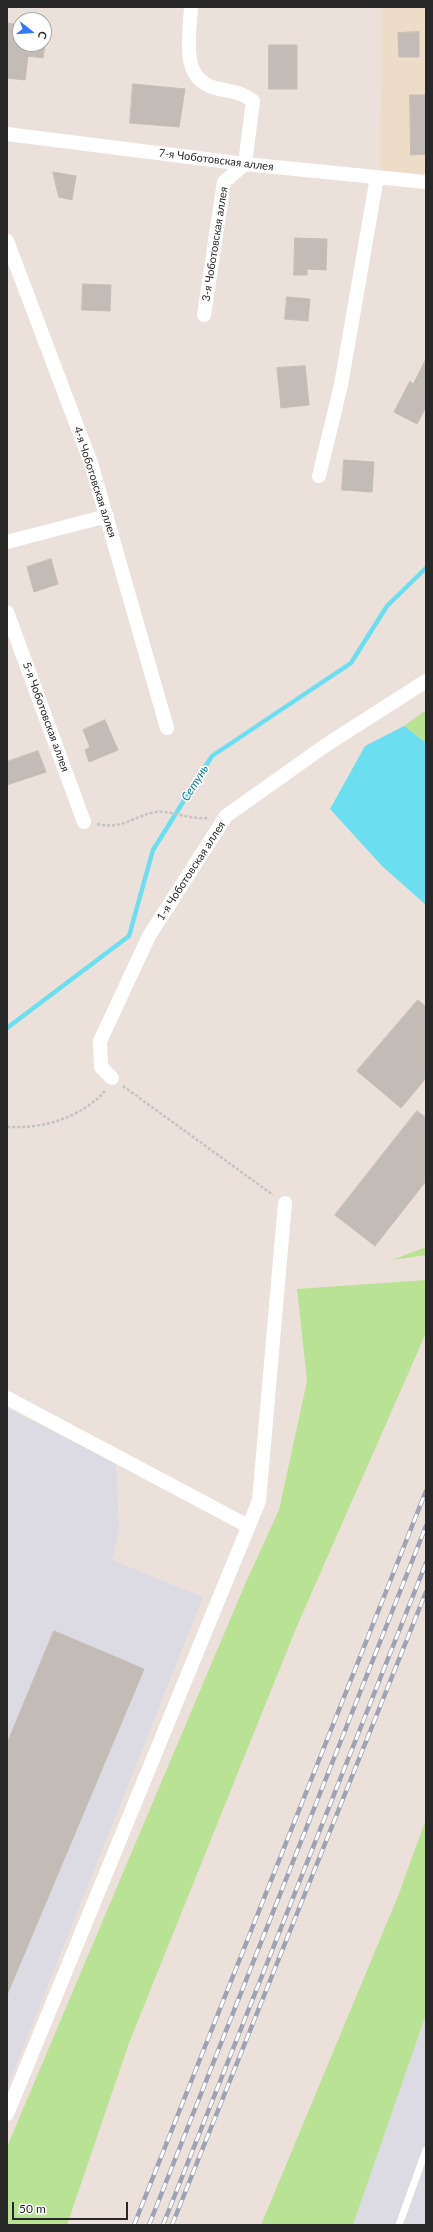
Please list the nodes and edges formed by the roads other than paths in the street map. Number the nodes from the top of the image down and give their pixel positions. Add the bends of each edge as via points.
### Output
1 (191, 7) edge
2 (7, 134) edge
3 (245, 164) junction
4 (377, 177) junction
5 (426, 182) edge
6 (7, 241) edge
7 (204, 315) dead end
8 (319, 476) dead end
9 (107, 516) junction
10 (7, 542) edge
11 (7, 612) edge
12 (426, 681) edge
13 (167, 728) dead end
14 (84, 822) road end
15 (112, 1078) road end
16 (285, 1203) road end
17 (7, 1398) edge
18 (248, 1526) junction
19 (7, 2114) edge
20 (426, 2150) edge
21 (399, 2225) edge

1 - 3 street via 189,62 197,78 212,86 243,93 253,101
2 - 3 street, 7-я Чоботовская аллея
3 - 4 street, 7-я Чоботовская аллея
3 - 7 street, 3-я Чоботовская аллея via 224,182
4 - 5 street, 7-я Чоботовская аллея
4 - 8 street via 341,385
6 - 9 street, 4-я Чоботовская аллея via 91,463
9 - 10 street
9 - 13 street, 4-я Чоботовская аллея
11 - 14 street, 5-я Чоботовская аллея
12 - 15 street, 1-я Чоботовская аллея via 326,745 226,816 149,936 100,1041 101,1067
16 - 18 street via 259,1501
17 - 18 street
18 - 19 street
20 - 21 lane

